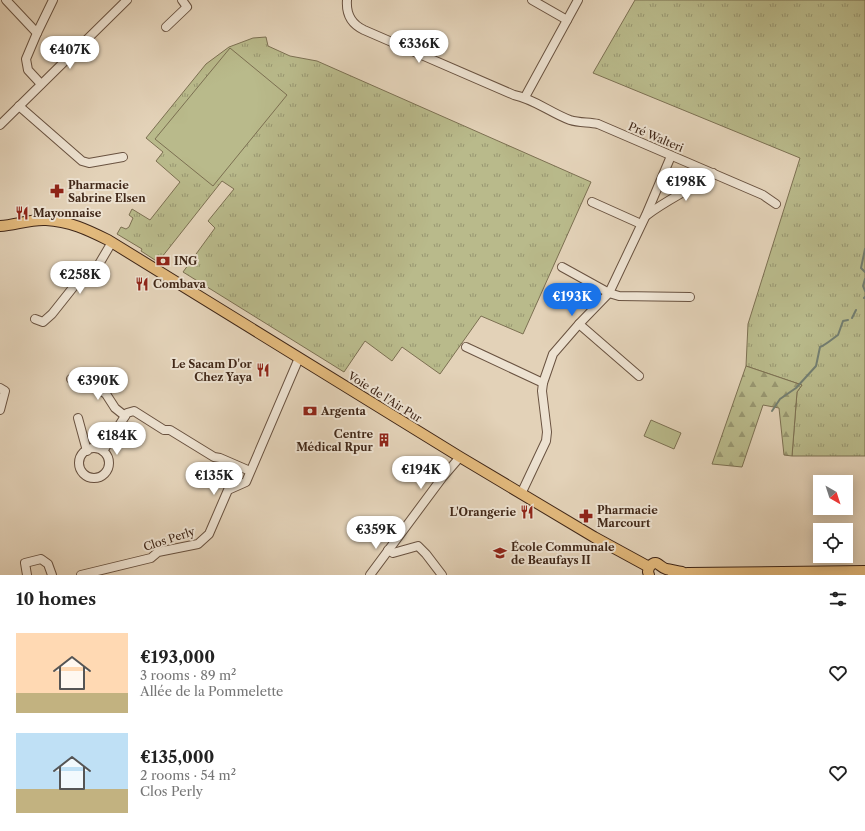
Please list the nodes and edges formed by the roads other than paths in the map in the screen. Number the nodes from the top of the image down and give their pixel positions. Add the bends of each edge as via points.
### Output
1 (6, 0) edge
2 (53, 0) edge
3 (127, 0) edge
4 (182, 0) edge
5 (347, 0) edge
6 (532, 0) edge
7 (578, 0) edge
8 (567, 20) junction
9 (166, 27) dead end
10 (37, 33) junction
11 (41, 84) junction
12 (525, 97) junction
13 (19, 106) junction
14 (0, 125) edge
15 (671, 156) junction
16 (123, 157) dead end
17 (713, 173) junction
18 (592, 202) dead end
19 (776, 204) dead end
20 (646, 215) junction
21 (641, 224) junction
22 (0, 226) edge
23 (110, 241) junction
24 (562, 267) dead end
25 (609, 293) junction
26 (690, 297) dead end
27 (35, 319) dead end
28 (579, 324) junction
29 (466, 347) dead end
30 (299, 358) junction
31 (639, 376) dead end
32 (71, 379) dead end
33 (543, 383) junction
34 (0, 388) edge
35 (0, 410) edge
36 (124, 416) junction
37 (78, 418) dead end
38 (87, 451) junction
39 (103, 451) junction
40 (460, 457) junction
41 (250, 471) junction
42 (521, 494) junction
43 (388, 550) junction
44 (649, 571) edge
45 (865, 571) edge
46 (663, 572) edge
47 (688, 573) junction
48 (27, 575) edge
49 (52, 575) edge
50 (81, 575) edge
51 (370, 575) edge
52 (442, 575) edge
53 (673, 575) edge

1 - 10 street
2 - 10 street
3 - 11 street
4 - 9 street via 187,7
5 - 12 street, Pré Walteri via 349,16 358,27 514,95
6 - 8 street
7 - 8 street
8 - 12 street
10 - 11 street via 26,59 28,70
11 - 13 street
12 - 15 street, Pré Walteri via 534,104 571,120 598,124
13 - 14 street
13 - 16 street via 82,161 89,163
15 - 17 street, Pré Walteri
15 - 20 street
17 - 19 street, Pré Walteri via 763,195
17 - 20 street
18 - 21 street
20 - 21 street
21 - 25 street
22 - 23 main road, Voie de l'Air Pur via 46,220 64,222
23 - 27 street via 92,276 79,280 43,322
23 - 30 main road, Voie de l'Air Pur
24 - 25 street
25 - 26 street via 619,296
25 - 28 street
28 - 31 street
28 - 33 street via 553,354
29 - 33 street
30 - 40 main road, Voie de l'Air Pur
30 - 41 street, Clos Perly
32 - 36 street via 84,380 106,394
33 - 42 street via 546,441
34 - 35 street via 5,391
36 - 39 street
36 - 41 street via 134,411 214,457
37 - 38 street
38 - 39 street via 92,448
38 - 39 street via 82,454 79,467 84,475 94,478 103,475 107,470 109,464
40 - 42 main road, Voie de l'Air Pur
40 - 43 street
41 - 50 street, Clos Perly via 246,482 228,490 209,534 198,544 158,552 151,558
42 - 44 main road, Voie de l'Air Pur
43 - 51 street
43 - 52 street via 393,553 418,546
44 - 46 main road, Voie de l'Air Pur via 652,564 656,563
45 - 47 main road, Voie de l'Air Pur
46 - 47 main road, Voie de l'Air Pur
47 - 53 main road, Voie de l'Air Pur
48 - 49 street via 25,563 41,559 48,564

